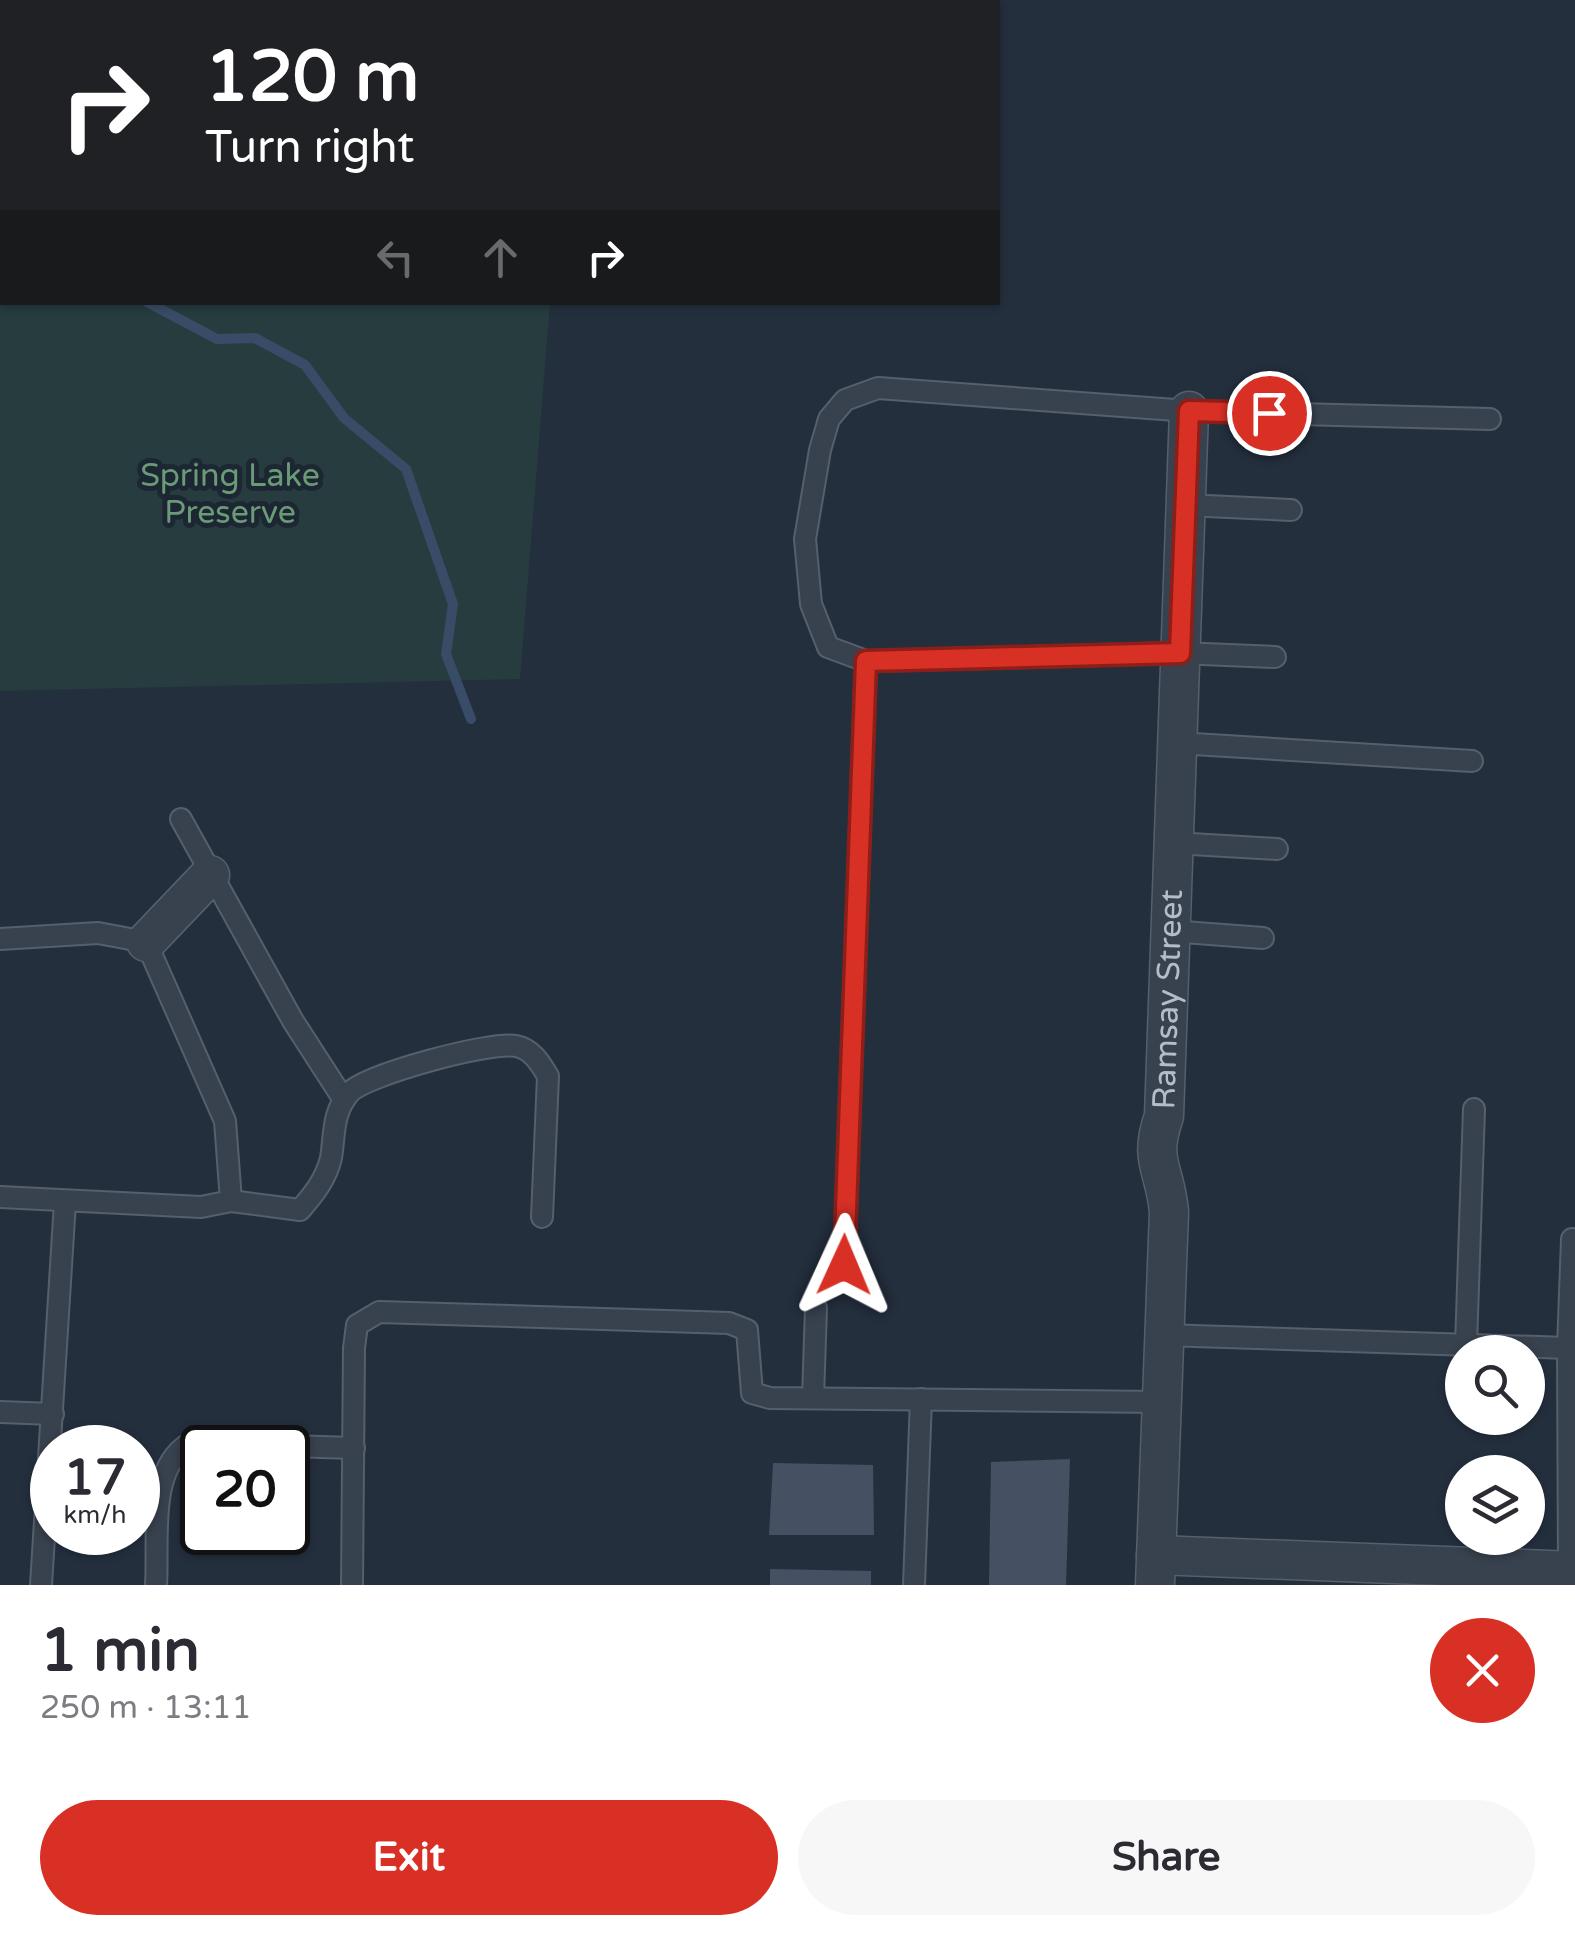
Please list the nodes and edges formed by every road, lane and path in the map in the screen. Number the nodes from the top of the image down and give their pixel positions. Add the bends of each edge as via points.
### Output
1 (1189, 411) junction
2 (1490, 419) dead end
3 (1186, 506) junction
4 (1291, 510) dead end
5 (1180, 653) junction
6 (1275, 657) dead end
7 (866, 661) junction
8 (1177, 744) junction
9 (1472, 761) dead end
10 (181, 819) dead end
11 (1174, 843) junction
12 (1277, 849) dead end
13 (210, 875) junction
14 (1170, 931) junction
15 (1263, 938) dead end
16 (0, 940) edge
17 (146, 942) junction
18 (344, 1100) junction
19 (1474, 1109) dead end
20 (0, 1197) edge
21 (230, 1201) junction
22 (65, 1202) junction
23 (542, 1217) dead end
24 (1572, 1240) dead end
25 (844, 1265) dead end
26 (816, 1308) dead end
27 (1466, 1335) edge
28 (1163, 1336) junction
29 (1445, 1344) edge
30 (1545, 1347) edge
31 (1568, 1348) junction
32 (812, 1398) junction
33 (921, 1398) junction
34 (1160, 1402) junction
35 (0, 1412) edge
36 (53, 1414) junction
37 (354, 1448) junction
38 (1155, 1570) edge
39 (1572, 1570) edge
40 (41, 1585) edge
41 (156, 1585) edge
42 (352, 1585) edge
43 (914, 1585) edge

1 - 2 lane
1 - 3 street, Ramsay Street
1 - 7 lane via 878,388 845,400 829,419 820,450 806,549 811,604 828,647
3 - 4 lane
3 - 5 street, Ramsay Street
5 - 6 lane
5 - 7 lane
5 - 8 street, Ramsay Street
7 - 25 lane
8 - 9 lane
8 - 11 street, Ramsay Street
10 - 13 lane
11 - 12 lane
11 - 14 street, Ramsay Street
13 - 17 street
13 - 18 lane
14 - 15 lane
14 - 28 street, Ramsay Street via 1164,1116 1176,1136 1166,1180
16 - 17 lane via 98,933
17 - 21 lane via 225,1121
18 - 21 lane via 330,1161 300,1210
18 - 23 lane via 352,1089 486,1044 520,1046 548,1076
19 - 27 lane
20 - 22 lane
21 - 22 lane via 202,1207
22 - 36 lane
24 - 31 lane
26 - 32 lane
28 - 29 lane
28 - 34 street
30 - 31 lane
31 - 39 lane
32 - 33 lane
32 - 37 lane via 752,1393 747,1330 730,1323 379,1312 358,1325
33 - 34 lane
33 - 43 lane
34 - 38 street
35 - 36 lane
36 - 40 lane
37 - 41 lane via 190,1443 174,1453 162,1472
37 - 42 lane
38 - 39 street

